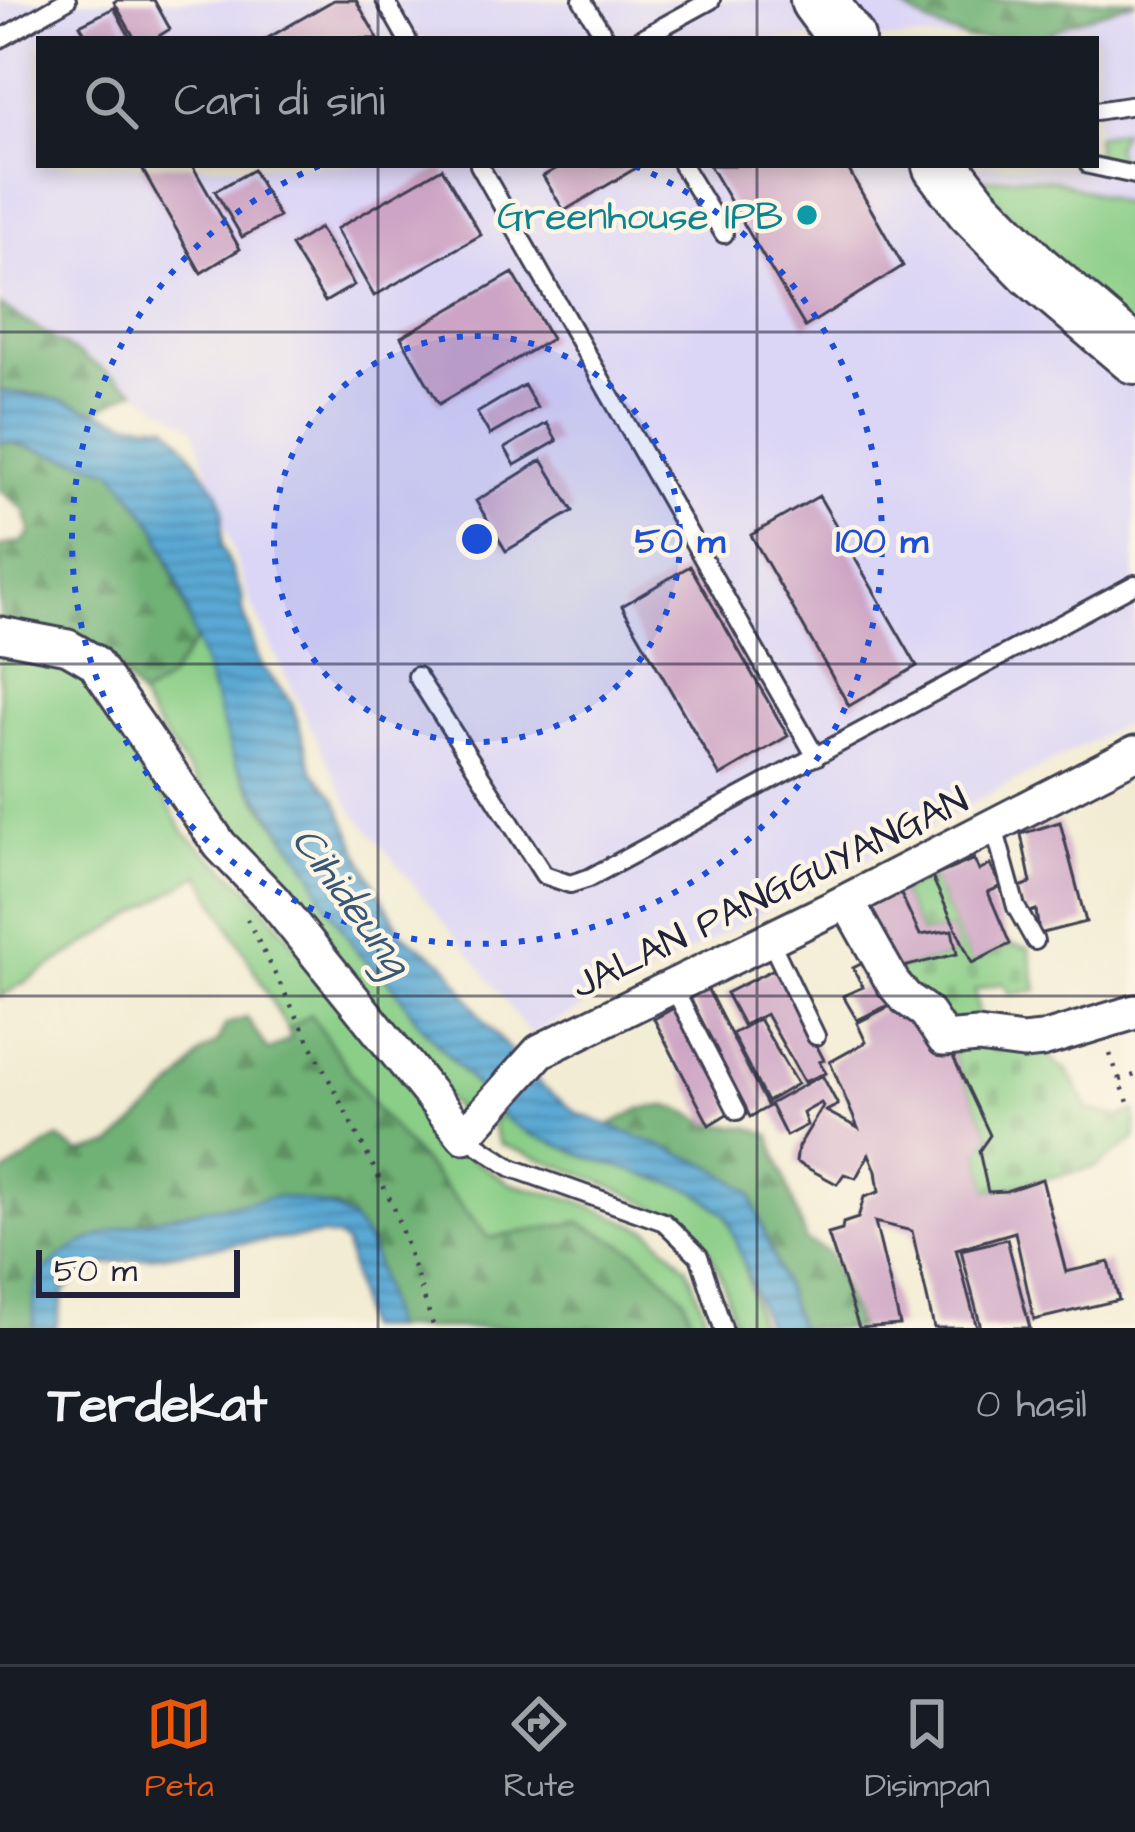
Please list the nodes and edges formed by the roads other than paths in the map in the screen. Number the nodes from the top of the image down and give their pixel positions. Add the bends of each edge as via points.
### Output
1 (67, 0) edge
2 (385, 0) edge
3 (582, 0) edge
4 (711, 0) edge
5 (818, 0) edge
6 (405, 36) edge
7 (604, 36) edge
8 (645, 36) edge
9 (845, 36) edge
10 (0, 39) edge
11 (1135, 105) edge
12 (1099, 111) edge
13 (1099, 167) edge
14 (480, 168) edge
15 (684, 168) edge
16 (942, 168) edge
17 (1135, 175) edge
18 (724, 234) dead end
19 (1135, 356) edge
20 (1135, 584) edge
21 (0, 634) edge
22 (417, 676) dead end
23 (1135, 753) edge
24 (816, 757) junction
25 (994, 827) junction
26 (848, 901) junction
27 (769, 938) junction
28 (1035, 941) dead end
29 (673, 988) junction
30 (1135, 1012) edge
31 (816, 1036) dead end
32 (737, 1112) dead end
33 (474, 1126) junction
34 (723, 1328) edge

1 - 10 lane
2 - 6 lane
3 - 7 lane
4 - 8 lane
5 - 9 highway
11 - 12 lane
13 - 17 lane
14 - 24 lane
15 - 18 lane
16 - 19 highway via 1034,271
20 - 24 lane
21 - 33 street via 68,647 94,662 220,845
22 - 24 lane via 544,875 570,884
23 - 25 street, JALAN PANGGUYANGAN
25 - 26 street, JALAN PANGGUYANGAN
25 - 28 lane via 1016,907
26 - 27 street, JALAN PANGGUYANGAN
26 - 30 street via 893,983 944,1039 1042,1040
27 - 29 street, JALAN PANGGUYANGAN
27 - 31 lane
29 - 32 lane
29 - 33 street, JALAN PANGGUYANGAN via 540,1052
33 - 34 lane via 512,1168 681,1234 699,1256

